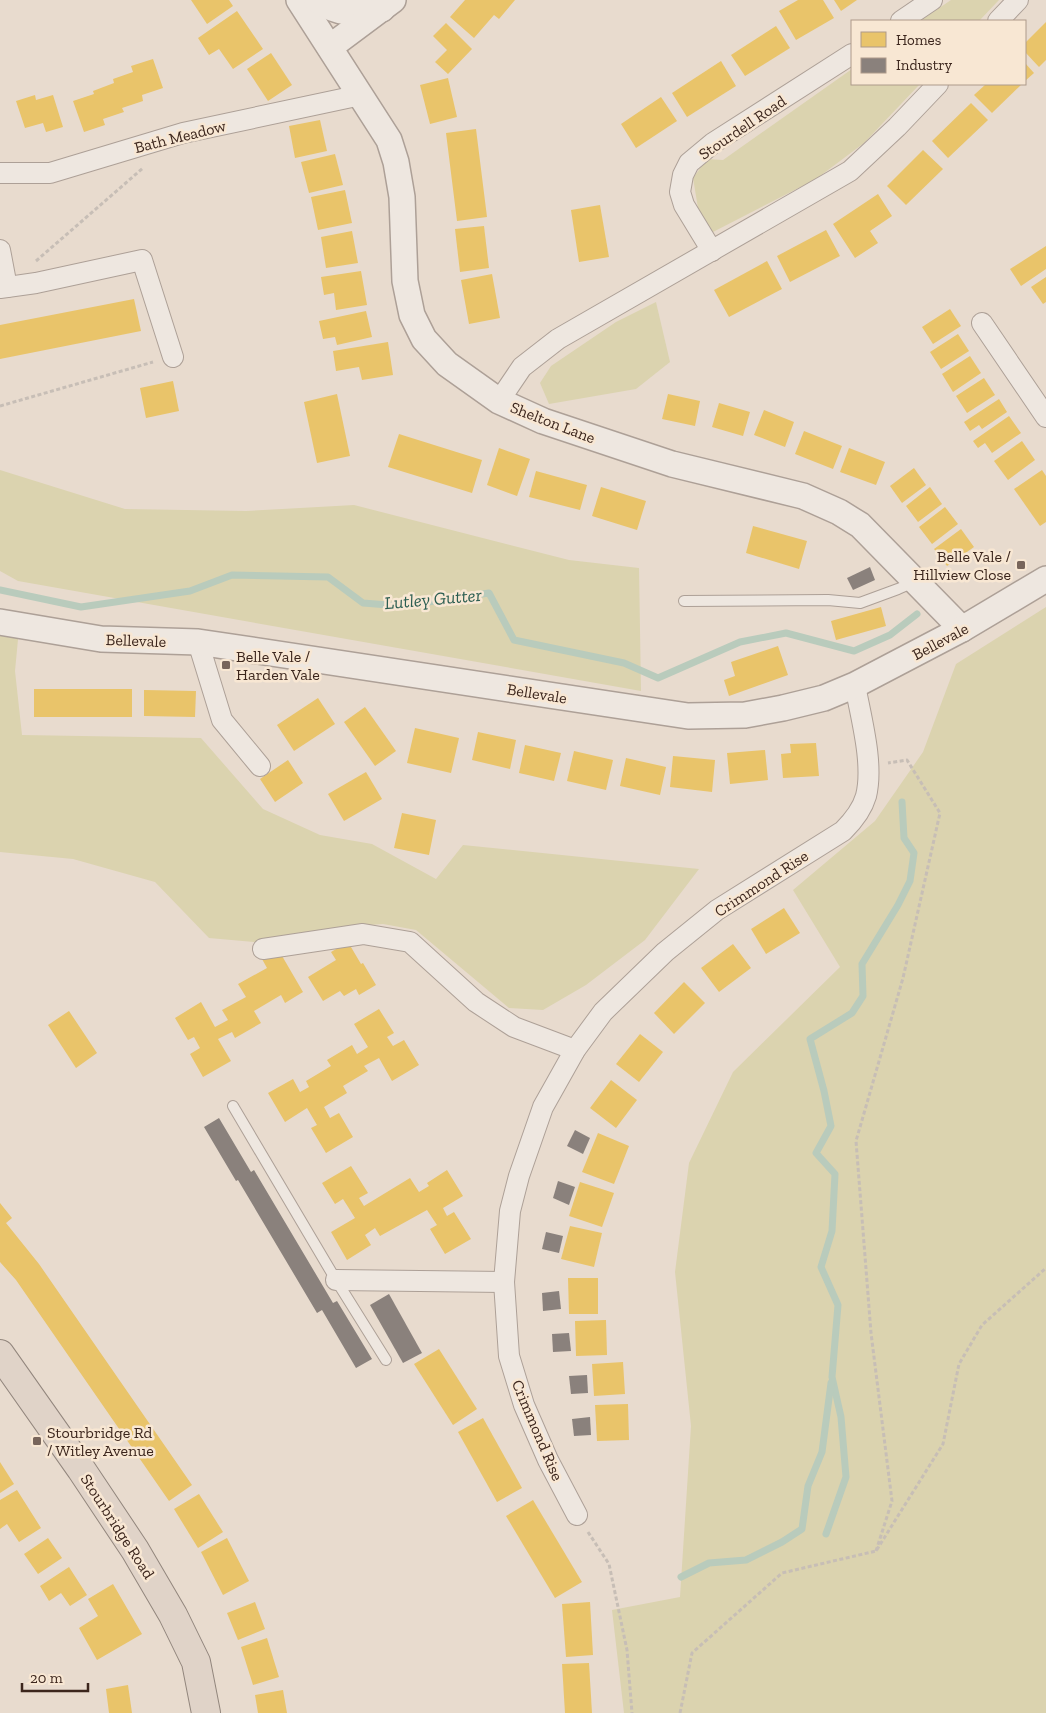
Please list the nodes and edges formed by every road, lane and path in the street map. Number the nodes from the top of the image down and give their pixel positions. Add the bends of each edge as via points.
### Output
1 (299, 0) edge
2 (317, 0) edge
3 (932, 0) edge
4 (1018, 0) edge
5 (388, 4) edge
6 (902, 20) edge
7 (999, 20) edge
8 (330, 47) junction
9 (851, 55) edge
10 (937, 85) edge
11 (361, 95) junction
12 (146, 165) dead end
13 (0, 173) edge
14 (0, 250) edge
15 (712, 251) junction
16 (3, 287) edge
17 (982, 323) dead end
18 (173, 357) joint
19 (499, 401) junction
20 (0, 406) edge
21 (1046, 417) edge
22 (1046, 579) edge
23 (915, 581) junction
24 (684, 601) dead end
25 (0, 622) edge
26 (962, 629) junction
27 (198, 642) junction
28 (856, 686) junction
29 (906, 760) dead end
30 (260, 766) dead end
31 (262, 949) dead end
32 (575, 1050) junction
33 (232, 1106) dead end
34 (1046, 1268) edge
35 (336, 1280) junction
36 (504, 1282) junction
37 (0, 1354) edge
38 (386, 1360) dead end
39 (577, 1515) joint
40 (876, 1551) junction
41 (206, 1713) edge
42 (632, 1713) edge
43 (680, 1713) edge

1 - 8 street, Shelton Lane
2 - 5 street via 348,13
3 - 6 street
4 - 7 street
5 - 8 street
8 - 11 street, Shelton Lane
9 - 15 street, Stourdell Road via 713,143 689,163 680,192 684,205
10 - 15 street via 850,171
11 - 13 street, Bath Meadow via 182,133 50,173
11 - 19 street, Shelton Lane via 389,140 396,162 412,315 424,339 447,364
12 - 16 path
14 - 16 street
15 - 19 street via 558,339 522,367
16 - 18 street via 142,260
17 - 21 street
18 - 20 path
19 - 23 street, Shelton Lane via 543,421 672,464 803,496 840,512 860,525
22 - 26 street, Bellevale
23 - 24 lane via 860,603 828,600
23 - 26 street, Shelton Lane
25 - 27 street, Bellevale via 101,639
26 - 28 street, Bellevale
27 - 28 street, Bellevale via 688,716 745,715 824,698
27 - 30 street via 222,720
28 - 32 street, Crimmond Rise via 869,766 866,796 856,817 843,831 717,910 665,952 603,1012
29 - 40 path via 940,812 903,978 856,1140 871,1334 892,1502
31 - 32 street via 363,934 410,942 476,1002 514,1027
32 - 36 street, Crimmond Rise via 543,1107 519,1176 510,1211
33 - 35 lane
34 - 40 path via 982,1325 959,1364 943,1444
35 - 36 street
35 - 38 lane
36 - 39 street, Crimmond Rise via 509,1356 524,1405
37 - 41 highway, Stourbridge Road via 135,1550 173,1615 196,1662
39 - 42 path via 609,1564 627,1650
40 - 43 path via 782,1573 692,1653

